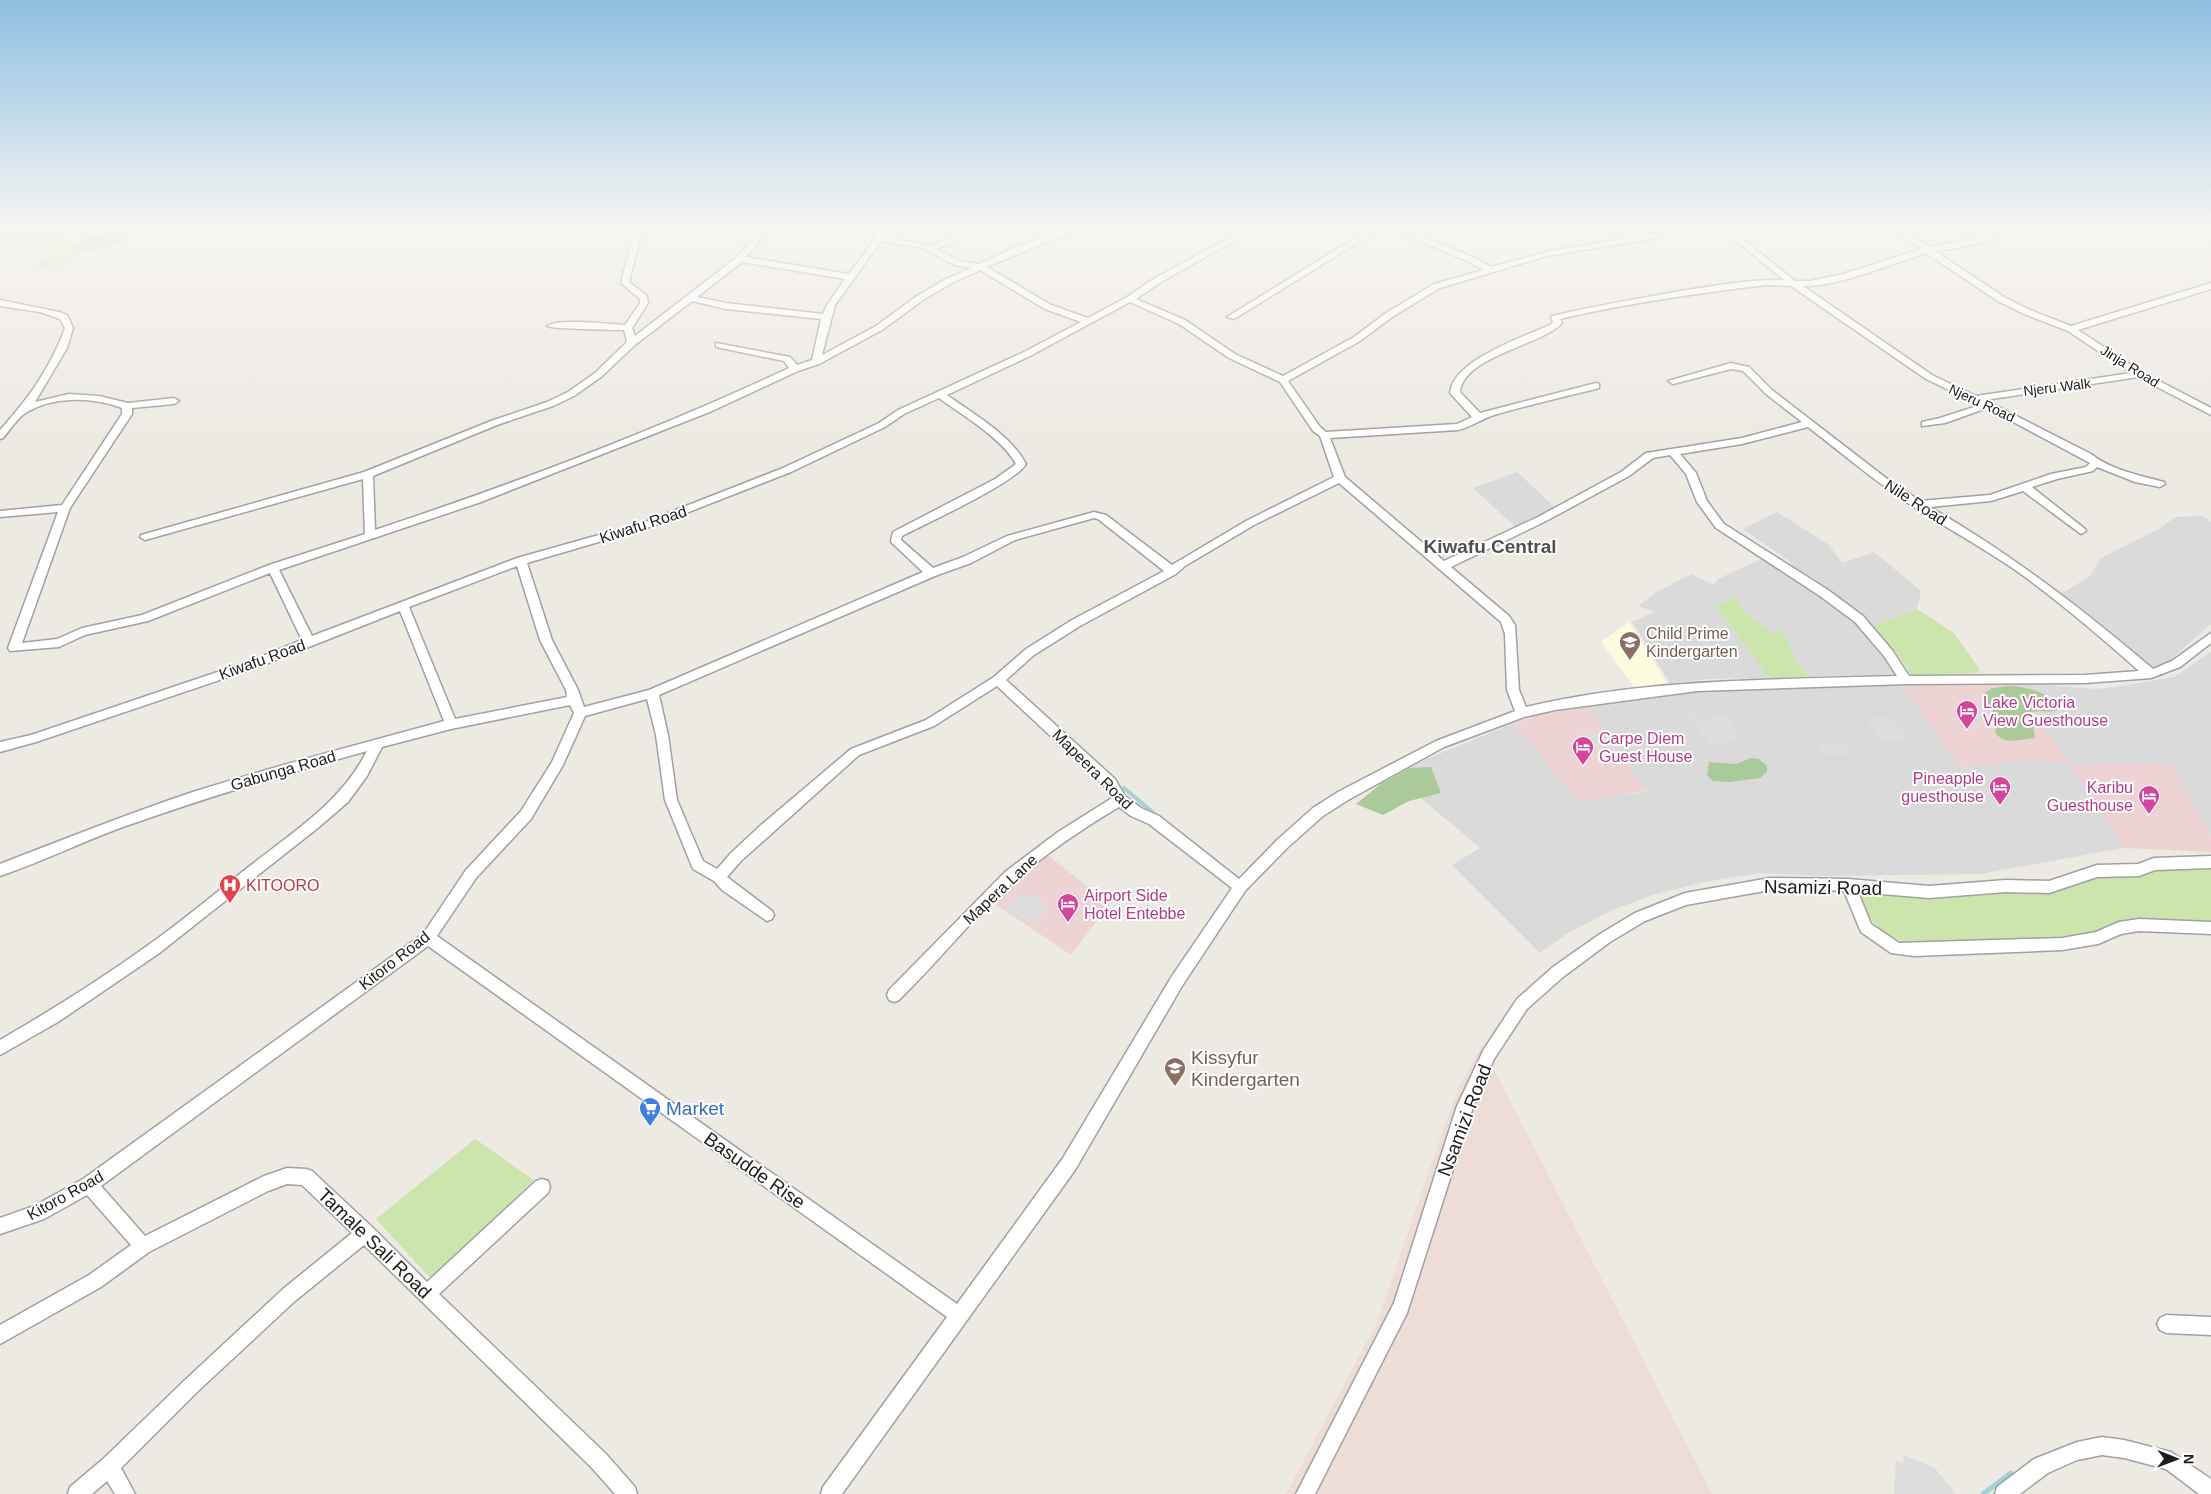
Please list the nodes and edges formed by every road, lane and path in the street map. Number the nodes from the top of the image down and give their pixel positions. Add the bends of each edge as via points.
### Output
1 (642, 297) edge
2 (837, 297) edge
3 (922, 297) edge
4 (1031, 297) edge
5 (1133, 297) edge
6 (1264, 297) edge
7 (1419, 297) edge
8 (1664, 297) edge
9 (1814, 297) edge
10 (1998, 297) edge
11 (2176, 297) edge
12 (691, 298) joint
13 (1130, 299) junction
14 (0, 303) edge
15 (828, 317) junction
16 (1231, 317) dead end
17 (1088, 321) junction
18 (551, 326) dead end
19 (628, 328) junction
20 (2072, 329) junction
21 (632, 343) junction
22 (719, 345) dead end
23 (816, 362) junction
24 (795, 369) junction
25 (2139, 374) junction
26 (1283, 380) junction
27 (1673, 382) dead end
28 (1596, 386) dead end
29 (39, 389) junction
30 (941, 395) junction
31 (1974, 398) junction
32 (51, 400) junction
33 (174, 401) dead end
34 (1988, 404) junction
35 (127, 406) junction
36 (21, 411) junction
37 (2211, 412) edge
38 (1478, 417) junction
39 (1811, 423) junction
40 (1925, 424) dead end
41 (2, 432) edge
42 (1324, 435) junction
43 (1673, 452) junction
44 (2096, 463) junction
45 (368, 474) junction
46 (1340, 478) junction
47 (2160, 484) dead end
48 (2025, 487) junction
49 (1918, 505) junction
50 (66, 508) junction
51 (0, 514) edge
52 (2081, 531) dead end
53 (370, 534) junction
54 (145, 537) dead end
55 (521, 560) junction
56 (1443, 566) junction
57 (273, 568) junction
58 (1172, 571) junction
59 (931, 573) junction
60 (403, 605) junction
61 (2211, 637) edge
62 (309, 642) junction
63 (2151, 674) junction
64 (998, 680) junction
65 (1906, 680) junction
66 (652, 693) junction
67 (577, 706) junction
68 (1522, 713) junction
69 (451, 724) junction
70 (378, 743) junction
71 (0, 747) edge
72 (1120, 800) junction
73 (2211, 862) edge
74 (0, 870) edge
75 (719, 877) junction
76 (1848, 885) junction
77 (1240, 887) junction
78 (767, 915) dead end
79 (2211, 928) edge
80 (428, 938) junction
81 (894, 995) dead end
82 (0, 1048) edge
83 (89, 1185) junction
84 (542, 1187) dead end
85 (0, 1226) edge
86 (366, 1233) junction
87 (143, 1246) junction
88 (427, 1294) junction
89 (960, 1316) junction
90 (2166, 1324) dead end
91 (2211, 1326) edge
92 (0, 1335) edge
93 (109, 1467) junction
94 (2211, 1491) edge
95 (77, 1494) edge
96 (126, 1494) edge
97 (628, 1494) edge
98 (830, 1494) edge
99 (1305, 1494) edge
100 (2004, 1494) edge

1 - 19 street via 644,303
2 - 15 street
3 - 23 street via 879,328
4 - 17 street via 1048,307
5 - 13 street, Kiwafu Road
6 - 16 street
7 - 26 street via 1357,339
8 - 38 street via 1555,318 1558,323 1553,327 1483,360 1455,381 1453,389
9 - 31 street, Njeru Road via 1928,377
10 - 20 street, Jinja Road
11 - 20 street
12 - 15 street via 726,306
12 - 21 street
13 - 17 street, Kiwafu Road
13 - 26 street via 1182,322 1232,356
14 - 29 street via 42,309 67,321 69,328 62,348
15 - 23 street
17 - 30 street, Kiwafu Road
18 - 19 street
19 - 21 street
20 - 25 street, Jinja Road
21 - 45 street via 588,383 550,404
22 - 24 street via 787,359
23 - 24 street
24 - 53 street via 578,461 477,500
25 - 31 street, Njeru Walk
25 - 37 street, Jinja Road
26 - 42 street via 1316,429
27 - 39 street, Nile Road via 1739,366
28 - 38 street
29 - 32 street
29 - 36 street
30 - 55 street, Kiwafu Road via 805,462 717,499 649,524
30 - 59 street via 1012,451 1020,458 1021,464 999,480 897,534 896,541
31 - 34 street, Njeru Road
32 - 35 street via 96,398
32 - 36 street
33 - 35 street
34 - 40 street
34 - 44 street, Njeru Road
35 - 50 street via 127,414
36 - 41 street
38 - 42 street via 1458,427
39 - 43 street via 1742,441
39 - 49 street, Nile Road
42 - 46 street
43 - 56 street via 1650,455 1625,474 1550,515
43 - 65 street via 1691,472 1702,502 1720,526 1859,619 1888,652
44 - 47 street, Njeru Road
44 - 48 street via 2089,469
45 - 53 street
45 - 54 street
46 - 56 street
46 - 58 street via 1250,523 1181,562
48 - 49 street via 1991,498
48 - 52 street
49 - 63 street, Nile Road via 2026,572
50 - 51 street
50 - 57 street via 14,648 58,643 82,632 144,618
53 - 57 street
55 - 60 street, Kiwafu Road
55 - 67 street via 546,640
56 - 68 street via 1509,625 1513,690
57 - 62 street
58 - 59 street, Gabunga Road via 1102,517 1094,515 1011,538 967,560
58 - 64 street via 1068,628 1030,652
59 - 66 street, Gabunga Road
60 - 62 street, Kiwafu Road
60 - 69 street
61 - 63 street via 2176,664
62 - 71 street, Kiwafu Road via 254,664
63 - 65 street via 2086,679
64 - 72 street, Mapeera Road via 1110,783
64 - 75 street via 930,723 856,752 754,840
65 - 68 street via 1697,687 1588,700
66 - 67 street, Gabunga Road
66 - 75 street via 662,735 671,800 698,865
67 - 69 street, Gabunga Road
67 - 80 street, Kitoro Road via 571,738 526,815 471,874
68 - 77 street via 1440,744 1343,796 1318,812
69 - 70 street, Gabunga Road
70 - 74 street, Gabunga Road via 197,796
70 - 82 street via 363,772 343,798 314,823 152,950
72 - 77 street, Mapeera Road via 1154,820
72 - 81 street, Mapera Lane via 1080,823 1018,870
73 - 76 street, Nsamizi Road via 2096,871 2049,887 2006,886 1929,892
75 - 78 street
76 - 79 street via 1866,928 1896,949 2062,944 2098,938 2120,928 2139,925
76 - 99 street, Nsamizi Road via 1770,884 1685,899 1640,917 1605,938 1558,972 1522,1004 1489,1054 1465,1106 1401,1306
77 - 89 street via 1177,981 1069,1164
80 - 83 street, Kitoro Road
80 - 89 street, Basudde Rise
83 - 85 street, Kitoro Road via 38,1213
83 - 87 street
84 - 88 street
86 - 87 street, Tamale Sali Road via 306,1177 287,1176 264,1184
86 - 88 street, Tamale Sali Road
86 - 93 street via 289,1295
87 - 92 street, Tamale Sali Road via 95,1281
88 - 97 street, Tamale Sali Road via 599,1461
89 - 98 street
90 - 91 street
93 - 95 street
93 - 96 street
94 - 100 street via 2170,1461 2102,1446 2077,1451 2041,1466

